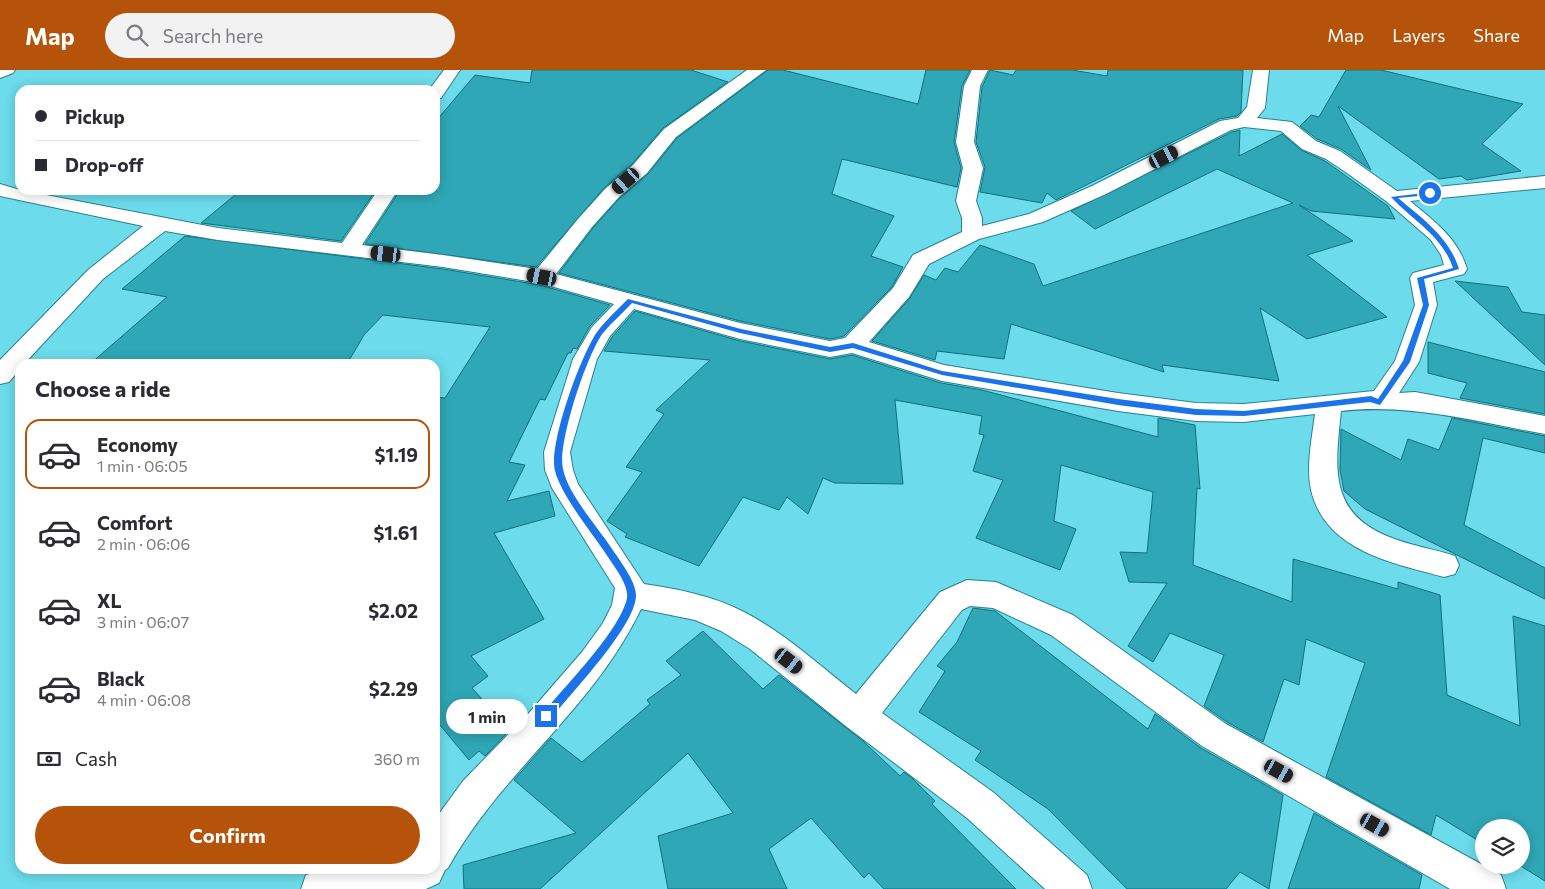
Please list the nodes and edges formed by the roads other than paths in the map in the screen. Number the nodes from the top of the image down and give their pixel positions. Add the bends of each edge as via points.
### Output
1 (7, 70) edge
2 (452, 70) edge
3 (758, 70) edge
4 (980, 70) edge
5 (1261, 70) edge
6 (0, 73) edge
7 (440, 87) edge
8 (1244, 122) junction
9 (1545, 182) edge
10 (29, 195) edge
11 (385, 195) edge
12 (1394, 197) junction
13 (161, 224) junction
14 (972, 235) junction
15 (348, 250) junction
16 (542, 277) junction
17 (630, 300) junction
18 (853, 345) junction
19 (16, 359) edge
20 (15, 360) edge
21 (0, 376) edge
22 (1380, 402) junction
23 (1329, 404) junction
24 (1545, 425) edge
25 (1444, 565) dead end
26 (632, 596) junction
27 (859, 716) junction
28 (440, 847) edge
29 (410, 874) edge
30 (320, 889) edge
31 (1073, 889) edge
32 (1487, 889) edge

1 - 6 street
2 - 7 street
3 - 16 street via 670,133 640,169 585,223
4 - 14 street via 972,86 965,142 972,168 966,201 972,218
5 - 8 street via 1256,108
8 - 12 street via 1286,126 1309,145 1333,155
8 - 14 street via 1226,125 1099,190 1036,218
9 - 12 street
10 - 13 street
11 - 15 street
12 - 22 street via 1439,236 1452,255 1456,269 1421,278 1426,305 1407,362
13 - 15 street
13 - 19 street via 122,251 82,287
14 - 18 street via 921,260 901,292
15 - 16 street
16 - 17 street
17 - 18 street via 717,325 830,350
17 - 26 street via 600,332 585,358 557,452 566,488 624,575
18 - 23 street via 942,373 1166,408 1244,413
20 - 21 street
22 - 23 street via 1371,399
22 - 24 street via 1415,401
23 - 25 street via 1323,466 1326,495 1338,519 1356,535 1392,550
26 - 27 street via 669,600 732,621 761,639
26 - 28 street via 614,634 570,690 475,795 449,829
27 - 31 street via 980,805
27 - 32 street via 951,601 968,593 996,595 1062,625 1214,735
29 - 30 street

